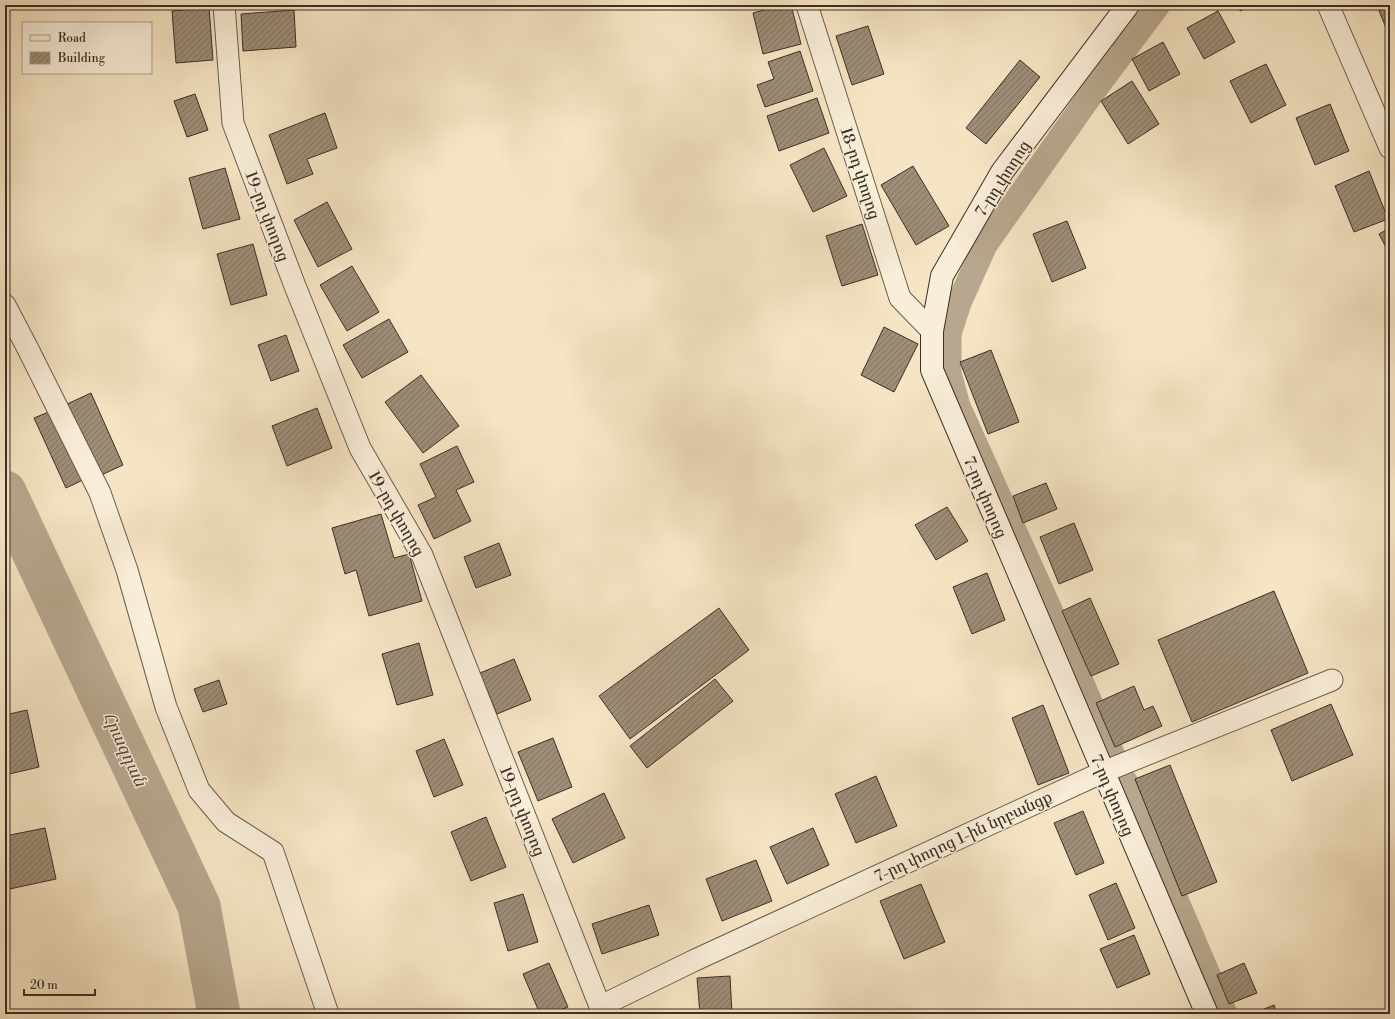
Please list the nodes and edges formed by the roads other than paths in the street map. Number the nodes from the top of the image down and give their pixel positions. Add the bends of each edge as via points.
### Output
1 (224, 5) edge
2 (807, 5) edge
3 (1128, 5) edge
4 (1328, 5) edge
5 (1390, 148) edge
6 (5, 305) edge
7 (932, 331) junction
8 (1332, 680) dead end
9 (1103, 772) junction
10 (602, 1010) edge
11 (328, 1014) edge
12 (1207, 1014) edge

1 - 10 street, 19-րդ փողոց via 233,123 360,448 422,555
2 - 7 street, 18-րդ փողոց via 900,298
3 - 7 main road, 7-րդ փողոց via 1002,172 942,276
4 - 5 street
6 - 11 street via 100,493 127,570 166,707 199,790 226,822 273,852
7 - 9 main road, 7-րդ փողոց via 932,370
8 - 9 street, 7-րդ փողոց 1-ին նրբանցք
9 - 10 street, 7-րդ փողոց 1-ին նրբանցք via 693,961
9 - 12 main road, 7-րդ փողոց

